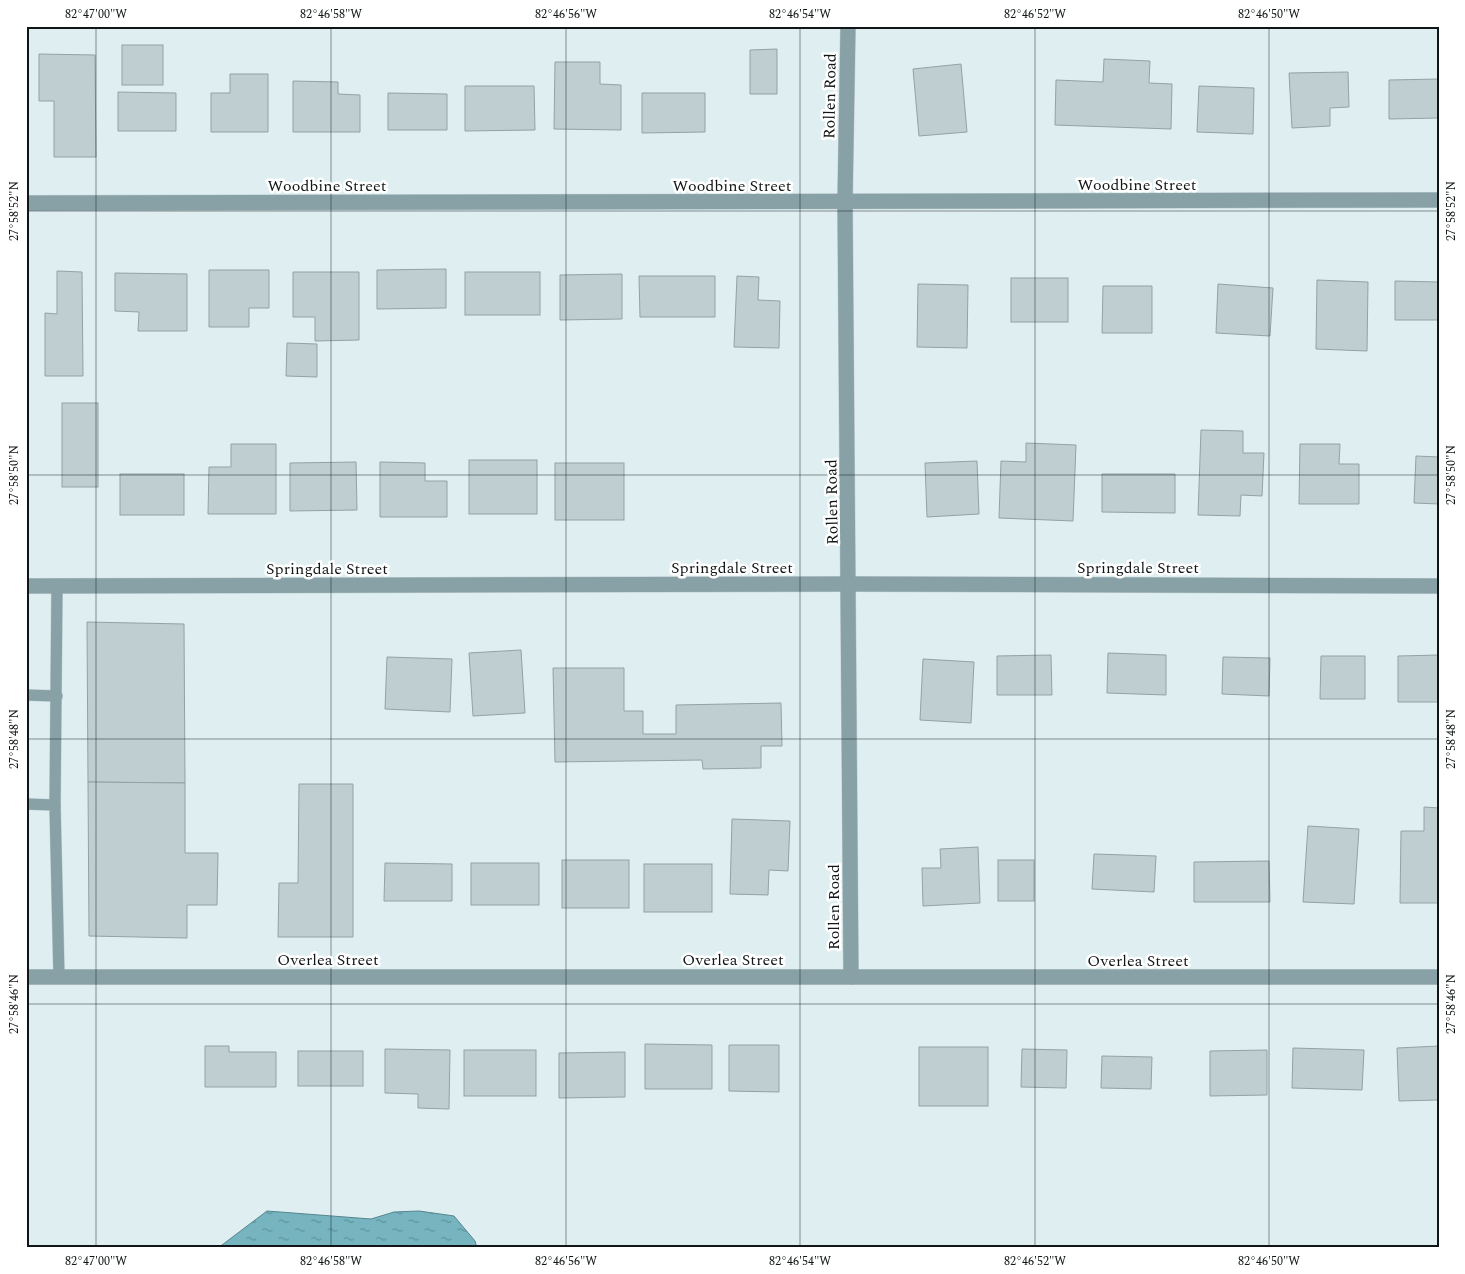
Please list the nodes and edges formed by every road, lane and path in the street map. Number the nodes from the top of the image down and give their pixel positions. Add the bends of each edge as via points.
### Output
1 (848, 26) edge
2 (1439, 200) edge
3 (845, 202) junction
4 (26, 203) edge
5 (849, 584) junction
6 (26, 586) edge
7 (57, 586) junction
8 (1439, 586) edge
9 (26, 695) edge
10 (56, 696) junction
11 (26, 804) edge
12 (55, 805) junction
13 (26, 977) edge
14 (59, 977) junction
15 (851, 977) junction
16 (1439, 977) edge

1 - 3 street, Rollen Road
2 - 3 street, Woodbine Street
3 - 4 street, Woodbine Street
3 - 5 street, Rollen Road
5 - 7 street, Springdale Street
5 - 8 street, Springdale Street
5 - 15 street, Rollen Road
6 - 7 street, Springdale Street
7 - 10 lane
9 - 10 lane
10 - 12 lane
11 - 12 lane
12 - 14 lane
13 - 14 street, Overlea Street
14 - 15 street, Overlea Street
15 - 16 street, Overlea Street

